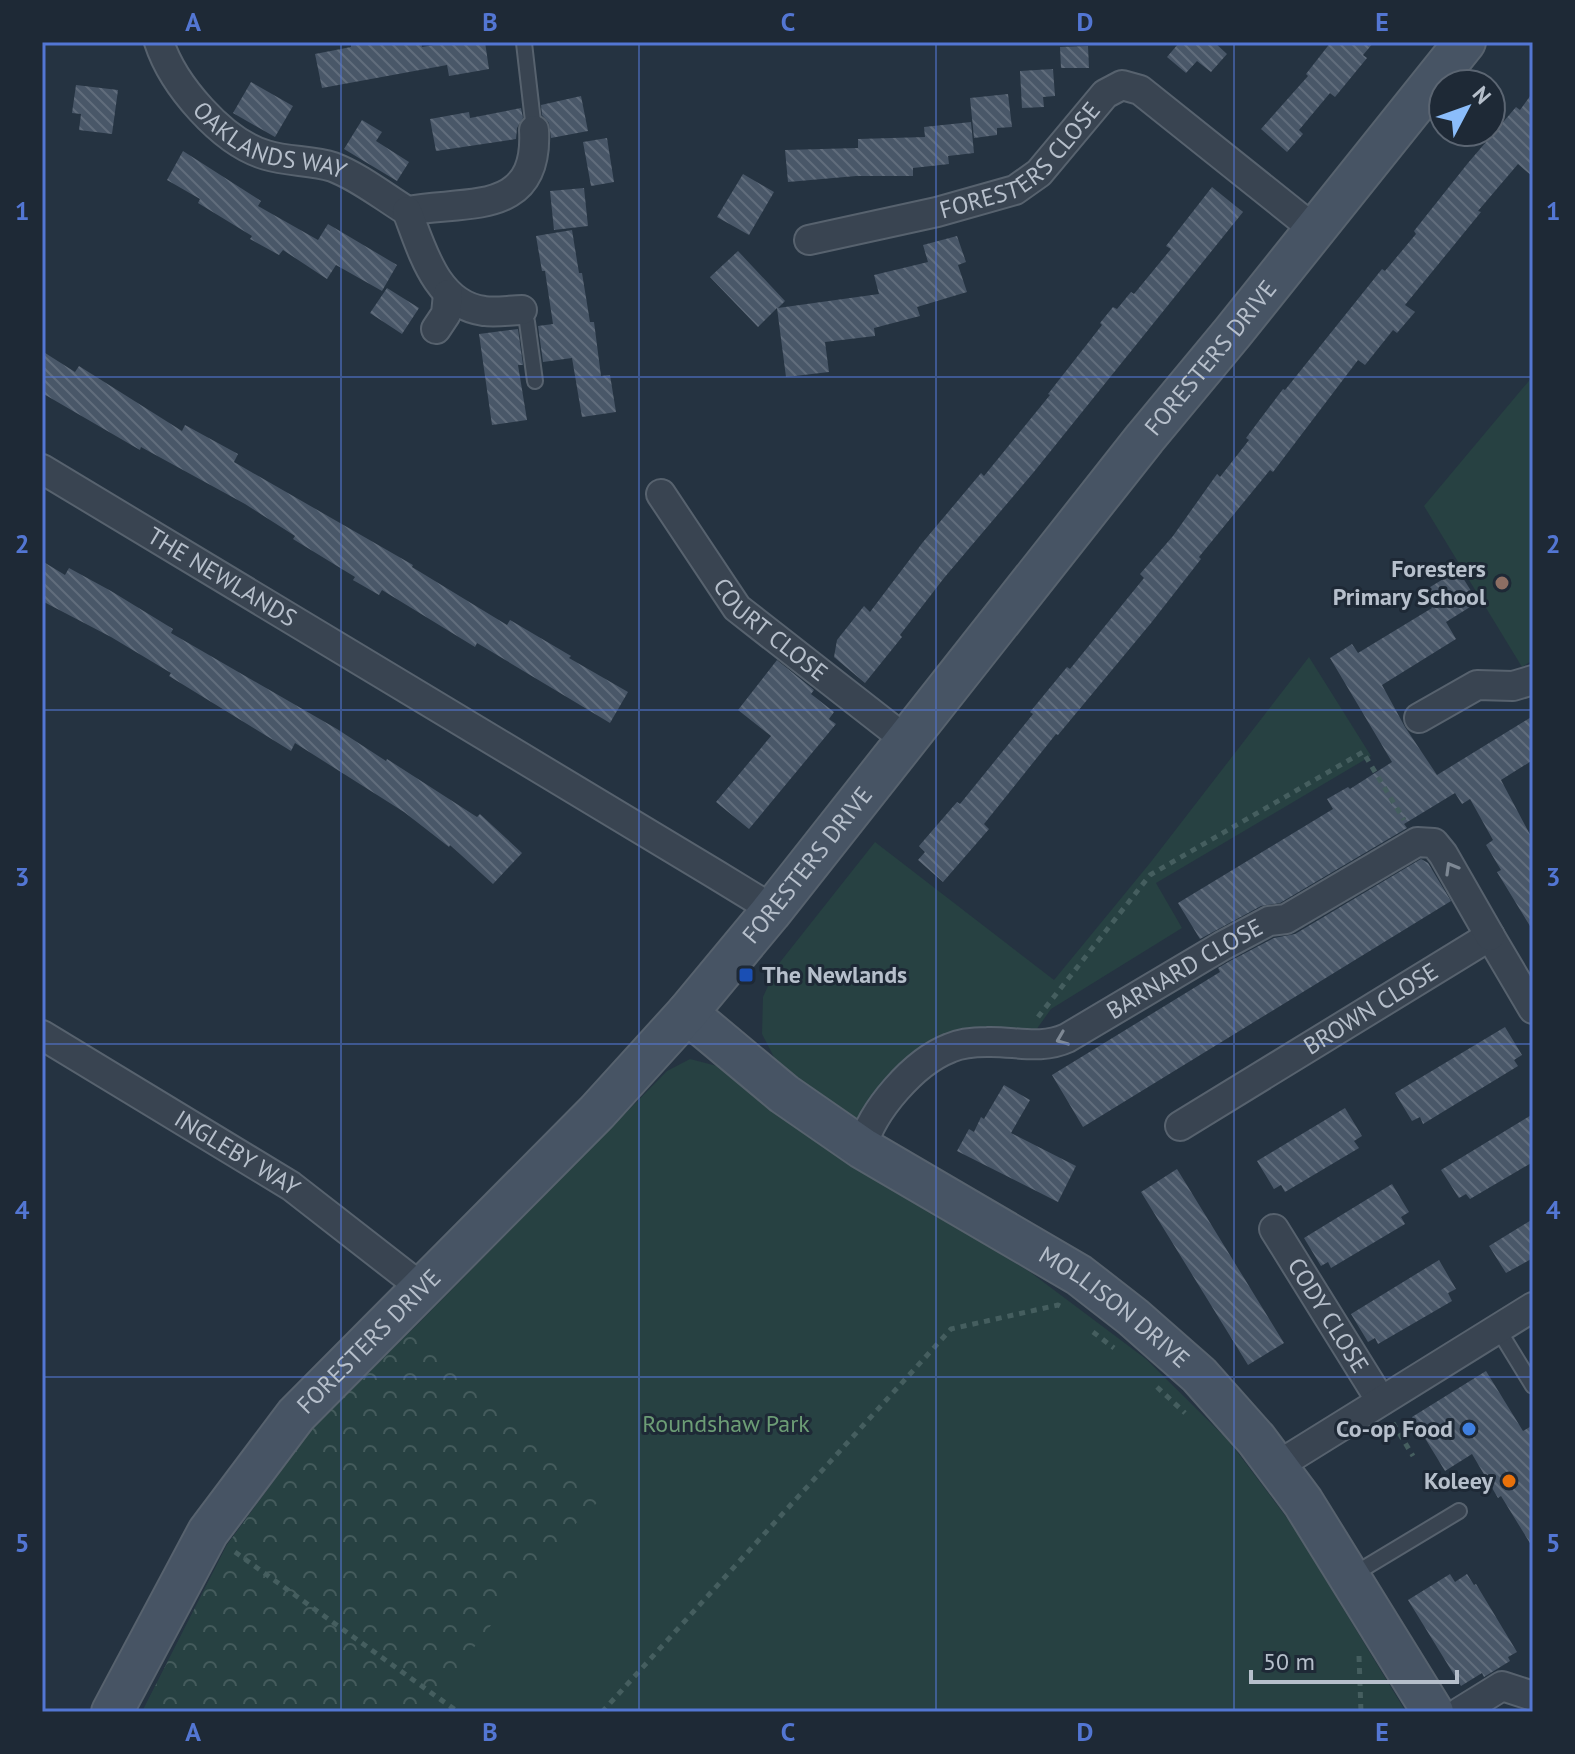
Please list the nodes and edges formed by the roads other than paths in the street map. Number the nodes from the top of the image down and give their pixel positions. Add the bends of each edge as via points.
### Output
1 (159, 42) edge
2 (1465, 42) edge
3 (524, 43) edge
4 (534, 130) joint
5 (407, 211) junction
6 (1315, 230) junction
7 (809, 240) dead end
8 (448, 294) junction
9 (522, 310) joint
10 (436, 329) dead end
11 (535, 381) dead end
12 (42, 469) edge
13 (661, 494) dead end
14 (1533, 680) edge
15 (1419, 718) dead end
16 (906, 740) junction
17 (770, 913) junction
18 (1490, 936) junction
19 (1533, 1009) edge
20 (687, 1013) junction
21 (42, 1035) edge
22 (1180, 1126) dead end
23 (862, 1148) junction
24 (1274, 1229) dead end
25 (422, 1288) junction
26 (1533, 1307) edge
27 (1498, 1329) junction
28 (1533, 1386) edge
29 (1381, 1401) junction
30 (1277, 1466) junction
31 (1459, 1511) dead end
32 (1350, 1577) junction
33 (1533, 1696) edge
34 (112, 1712) edge
35 (1433, 1712) edge
36 (1460, 1712) edge

1 - 5 street, OAKLANDS WAY via 183,85 226,135 268,156 330,166
2 - 6 main road, FORESTERS DRIVE
3 - 4 lane
4 - 5 street via 532,168 513,190 472,205
5 - 8 street via 427,265
6 - 7 street, FORESTERS CLOSE via 1140,90 1122,85 1105,94 1039,173 1015,190
6 - 16 main road, FORESTERS DRIVE
8 - 9 street via 484,311
8 - 10 street via 446,314
9 - 11 lane
12 - 17 street, THE NEWLANDS via 756,899
13 - 16 street, COURT CLOSE via 737,608
14 - 15 street via 1513,686 1477,685
16 - 17 main road, FORESTERS DRIVE
17 - 20 main road, FORESTERS DRIVE
18 - 19 street
18 - 22 street, BROWN CLOSE
18 -> 23 street, BARNARD CLOSE via 1443,854 1434,843 1417,842 1286,919 1269,921 1222,946 1055,1044 951,1047 916,1069 884,1104
20 - 23 main road, MOLLISON DRIVE via 784,1094
20 - 25 main road, FORESTERS DRIVE
21 - 25 street, INGLEBY WAY via 291,1186
23 - 30 main road, MOLLISON DRIVE via 1093,1286 1199,1375
24 - 29 street, CODY CLOSE
25 - 34 main road, FORESTERS DRIVE via 296,1415 208,1532
26 - 27 street
27 - 28 lane
27 - 29 street
29 - 30 street
30 - 32 main road, MOLLISON DRIVE
31 - 32 lane
32 - 35 main road, MOLLISON DRIVE
33 - 36 street via 1502,1686

